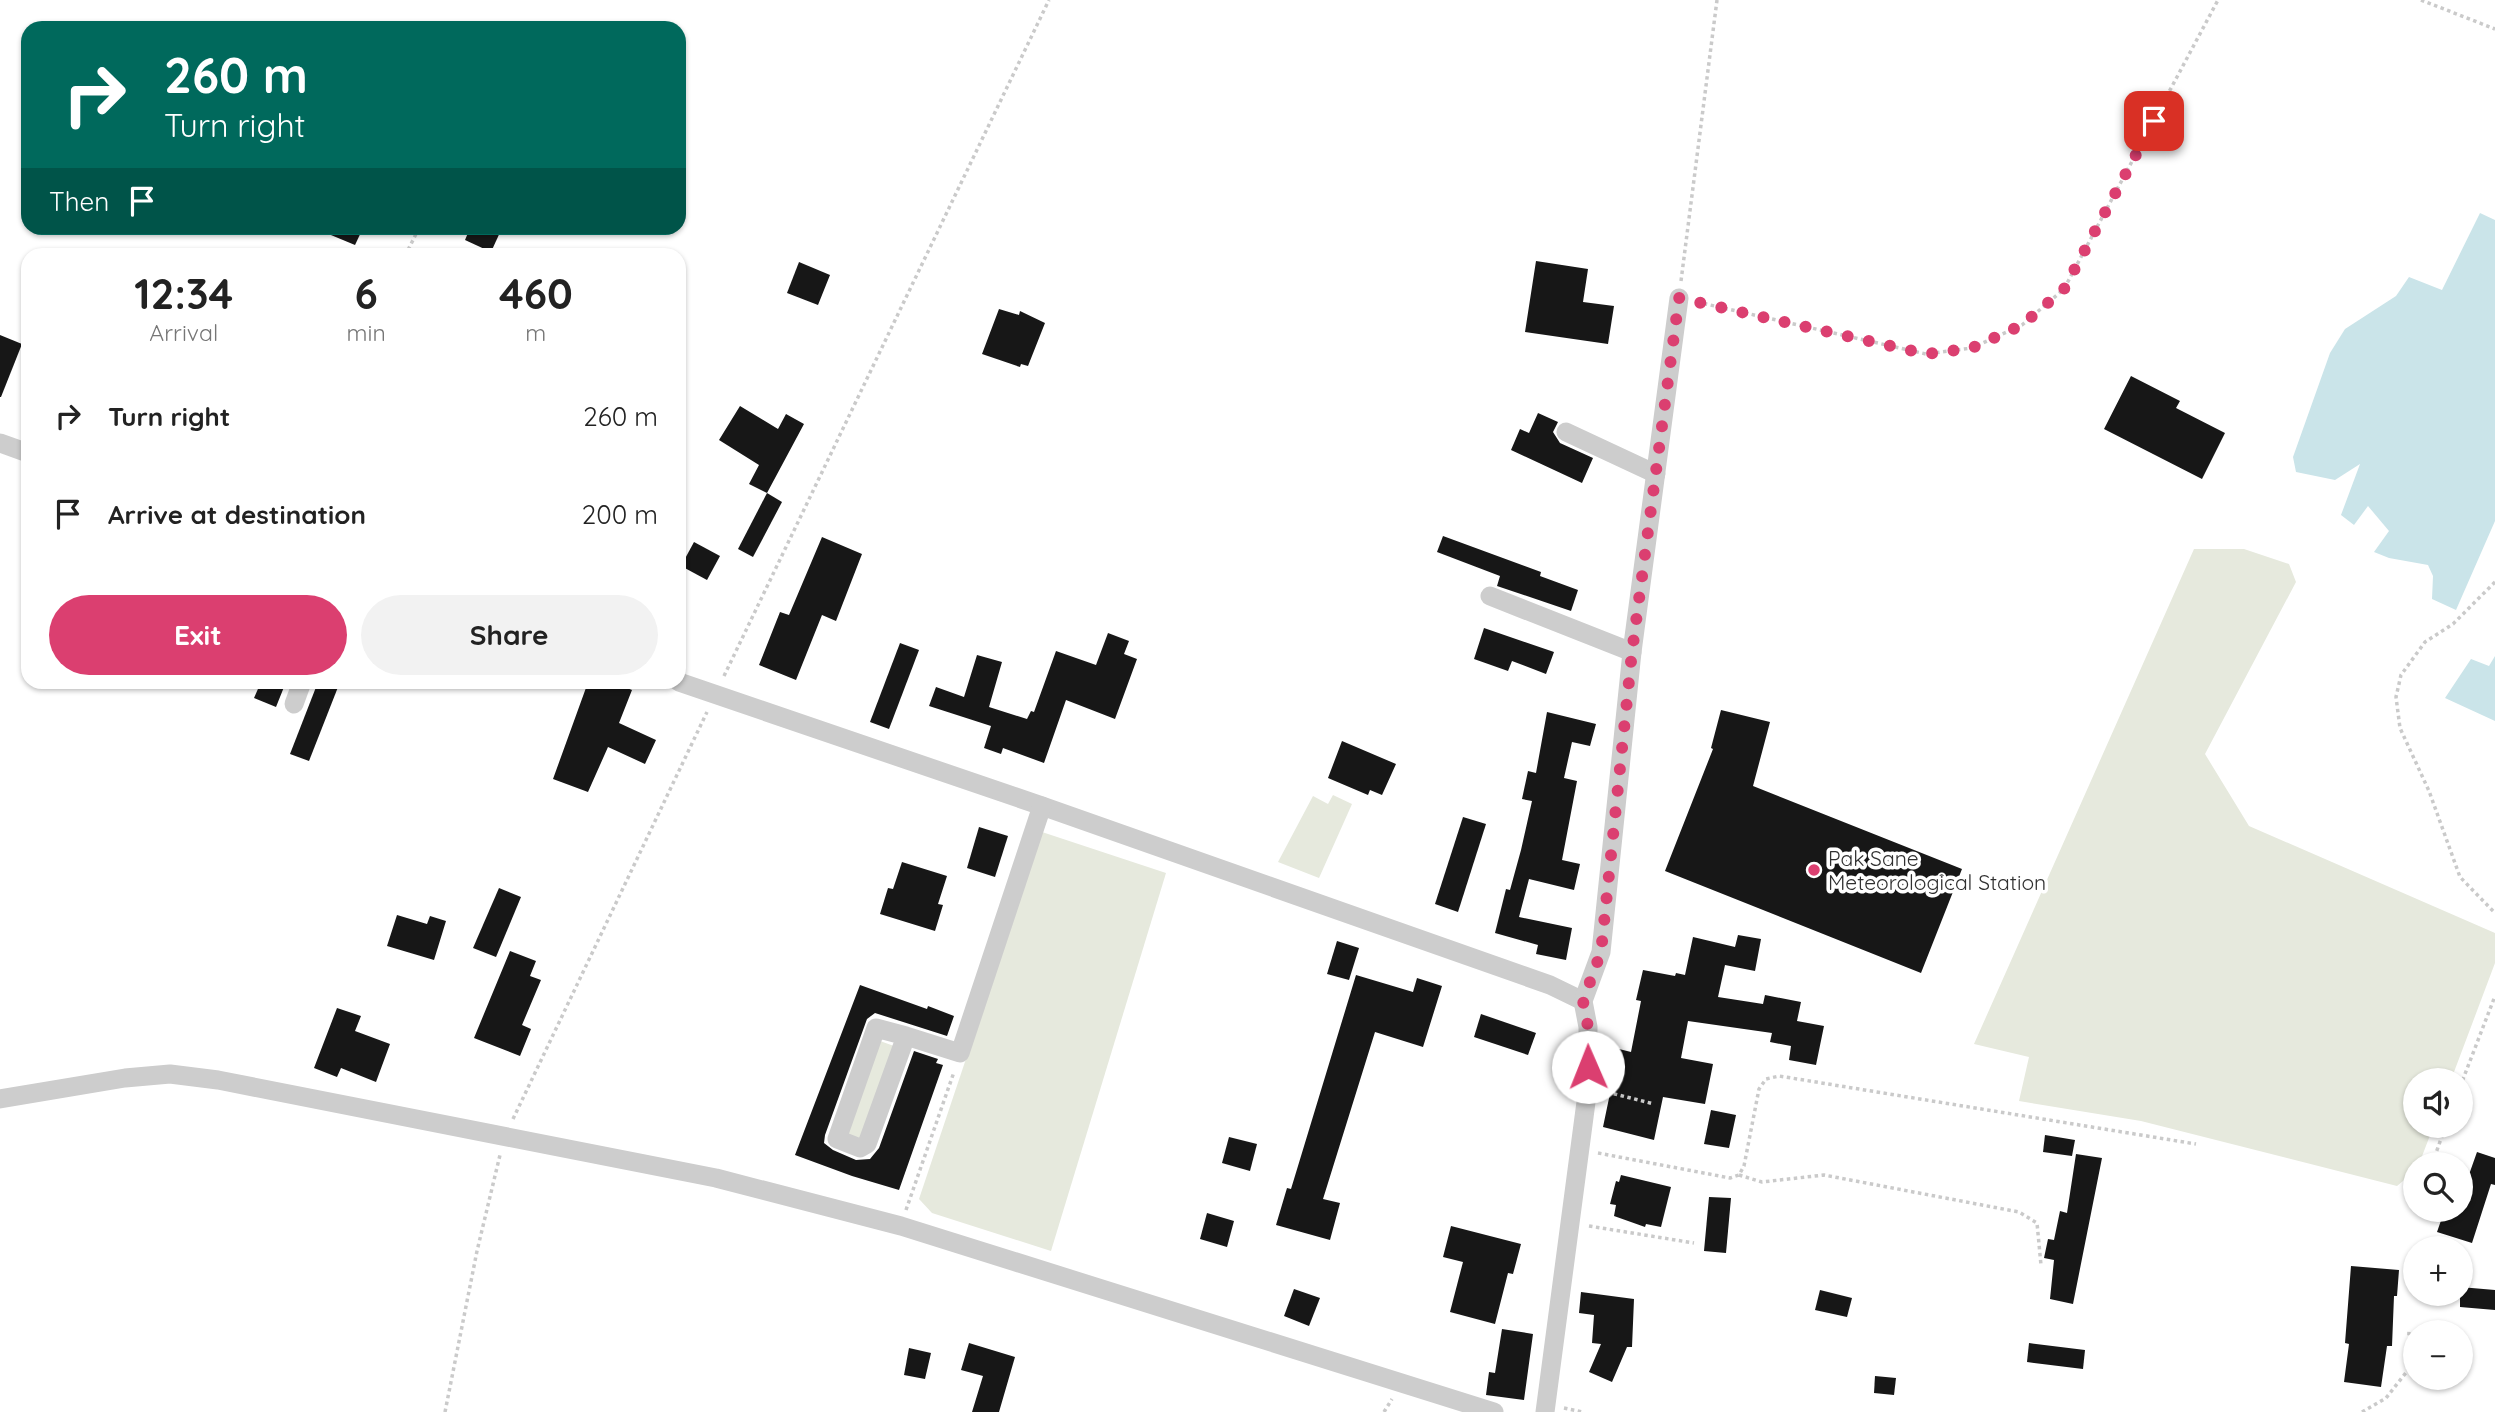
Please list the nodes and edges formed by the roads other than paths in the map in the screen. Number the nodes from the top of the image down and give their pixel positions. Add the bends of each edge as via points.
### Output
1 (1679, 298) road end
2 (1566, 432) dead end
3 (0, 443) edge
4 (21, 450) edge
5 (1656, 474) junction
6 (1490, 596) dead end
7 (1632, 652) junction
8 (686, 685) edge
9 (299, 689) edge
10 (294, 704) dead end
11 (1042, 806) junction
12 (1583, 1001) junction
13 (906, 1036) junction
14 (0, 1099) edge
15 (1494, 1412) edge
16 (1545, 1412) edge

1 - 5 street
2 - 5 street
3 - 4 street
5 - 7 street
6 - 7 street
7 - 12 street via 1601,952
8 - 11 street
9 - 10 street
11 - 12 street via 1550,985
11 - 13 street via 960,1053
12 - 16 street via 1588,1087
13 - 13 street via 876,1028 837,1139 860,1148 867,1144
14 - 15 street via 170,1073 716,1178 901,1226

